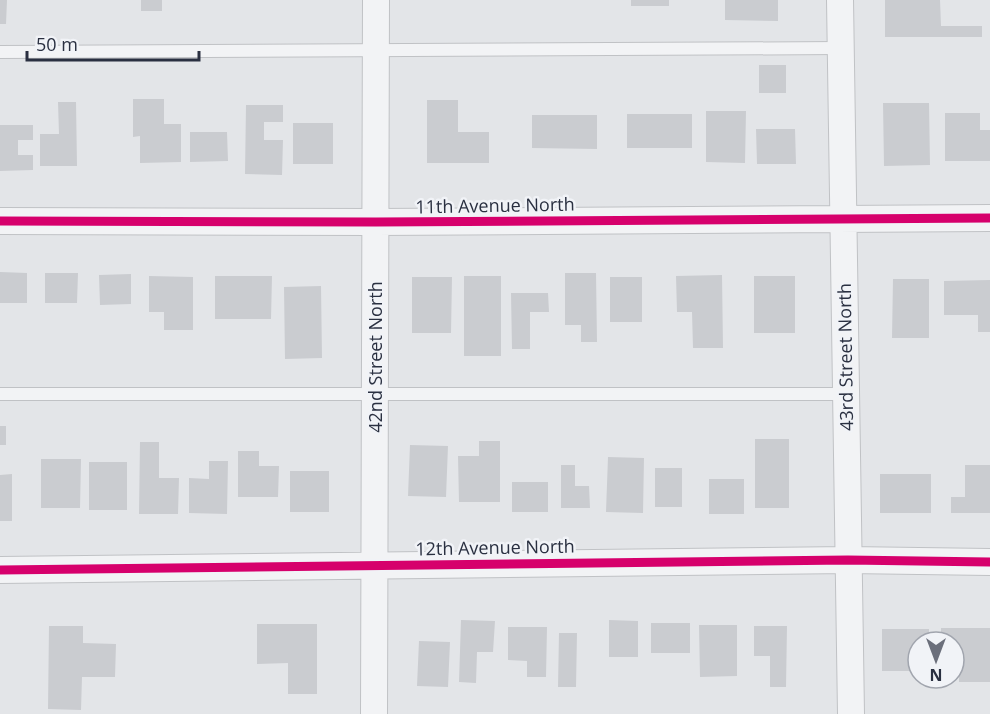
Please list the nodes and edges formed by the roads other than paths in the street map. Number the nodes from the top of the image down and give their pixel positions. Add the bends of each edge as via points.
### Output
1 (376, 0) edge
2 (840, 0) edge
3 (841, 48) junction
4 (376, 51) junction
5 (0, 52) edge
6 (843, 218) junction
7 (990, 218) edge
8 (0, 221) edge
9 (376, 222) junction
10 (0, 394) edge
11 (375, 394) junction
12 (846, 394) junction
13 (848, 560) junction
14 (990, 562) edge
15 (374, 565) junction
16 (0, 570) edge
17 (374, 714) edge
18 (851, 714) edge

1 - 4 street, 42nd Street North
2 - 3 street, 43rd Street North
3 - 4 lane
3 - 6 street, 43rd Street North
4 - 5 lane
4 - 9 street, 42nd Street North
6 - 7 street, 11th Avenue North
6 - 9 street, 11th Avenue North
6 - 12 street, 43rd Street North
8 - 9 street, 11th Avenue North
9 - 11 street, 42nd Street North
10 - 11 lane
11 - 12 lane
11 - 15 street, 42nd Street North
12 - 13 street, 43rd Street North
13 - 14 street, 12th Avenue North
13 - 15 street, 12th Avenue North
13 - 18 street, 43rd Street North
15 - 16 street, 12th Avenue North
15 - 17 street, 42nd Street North

